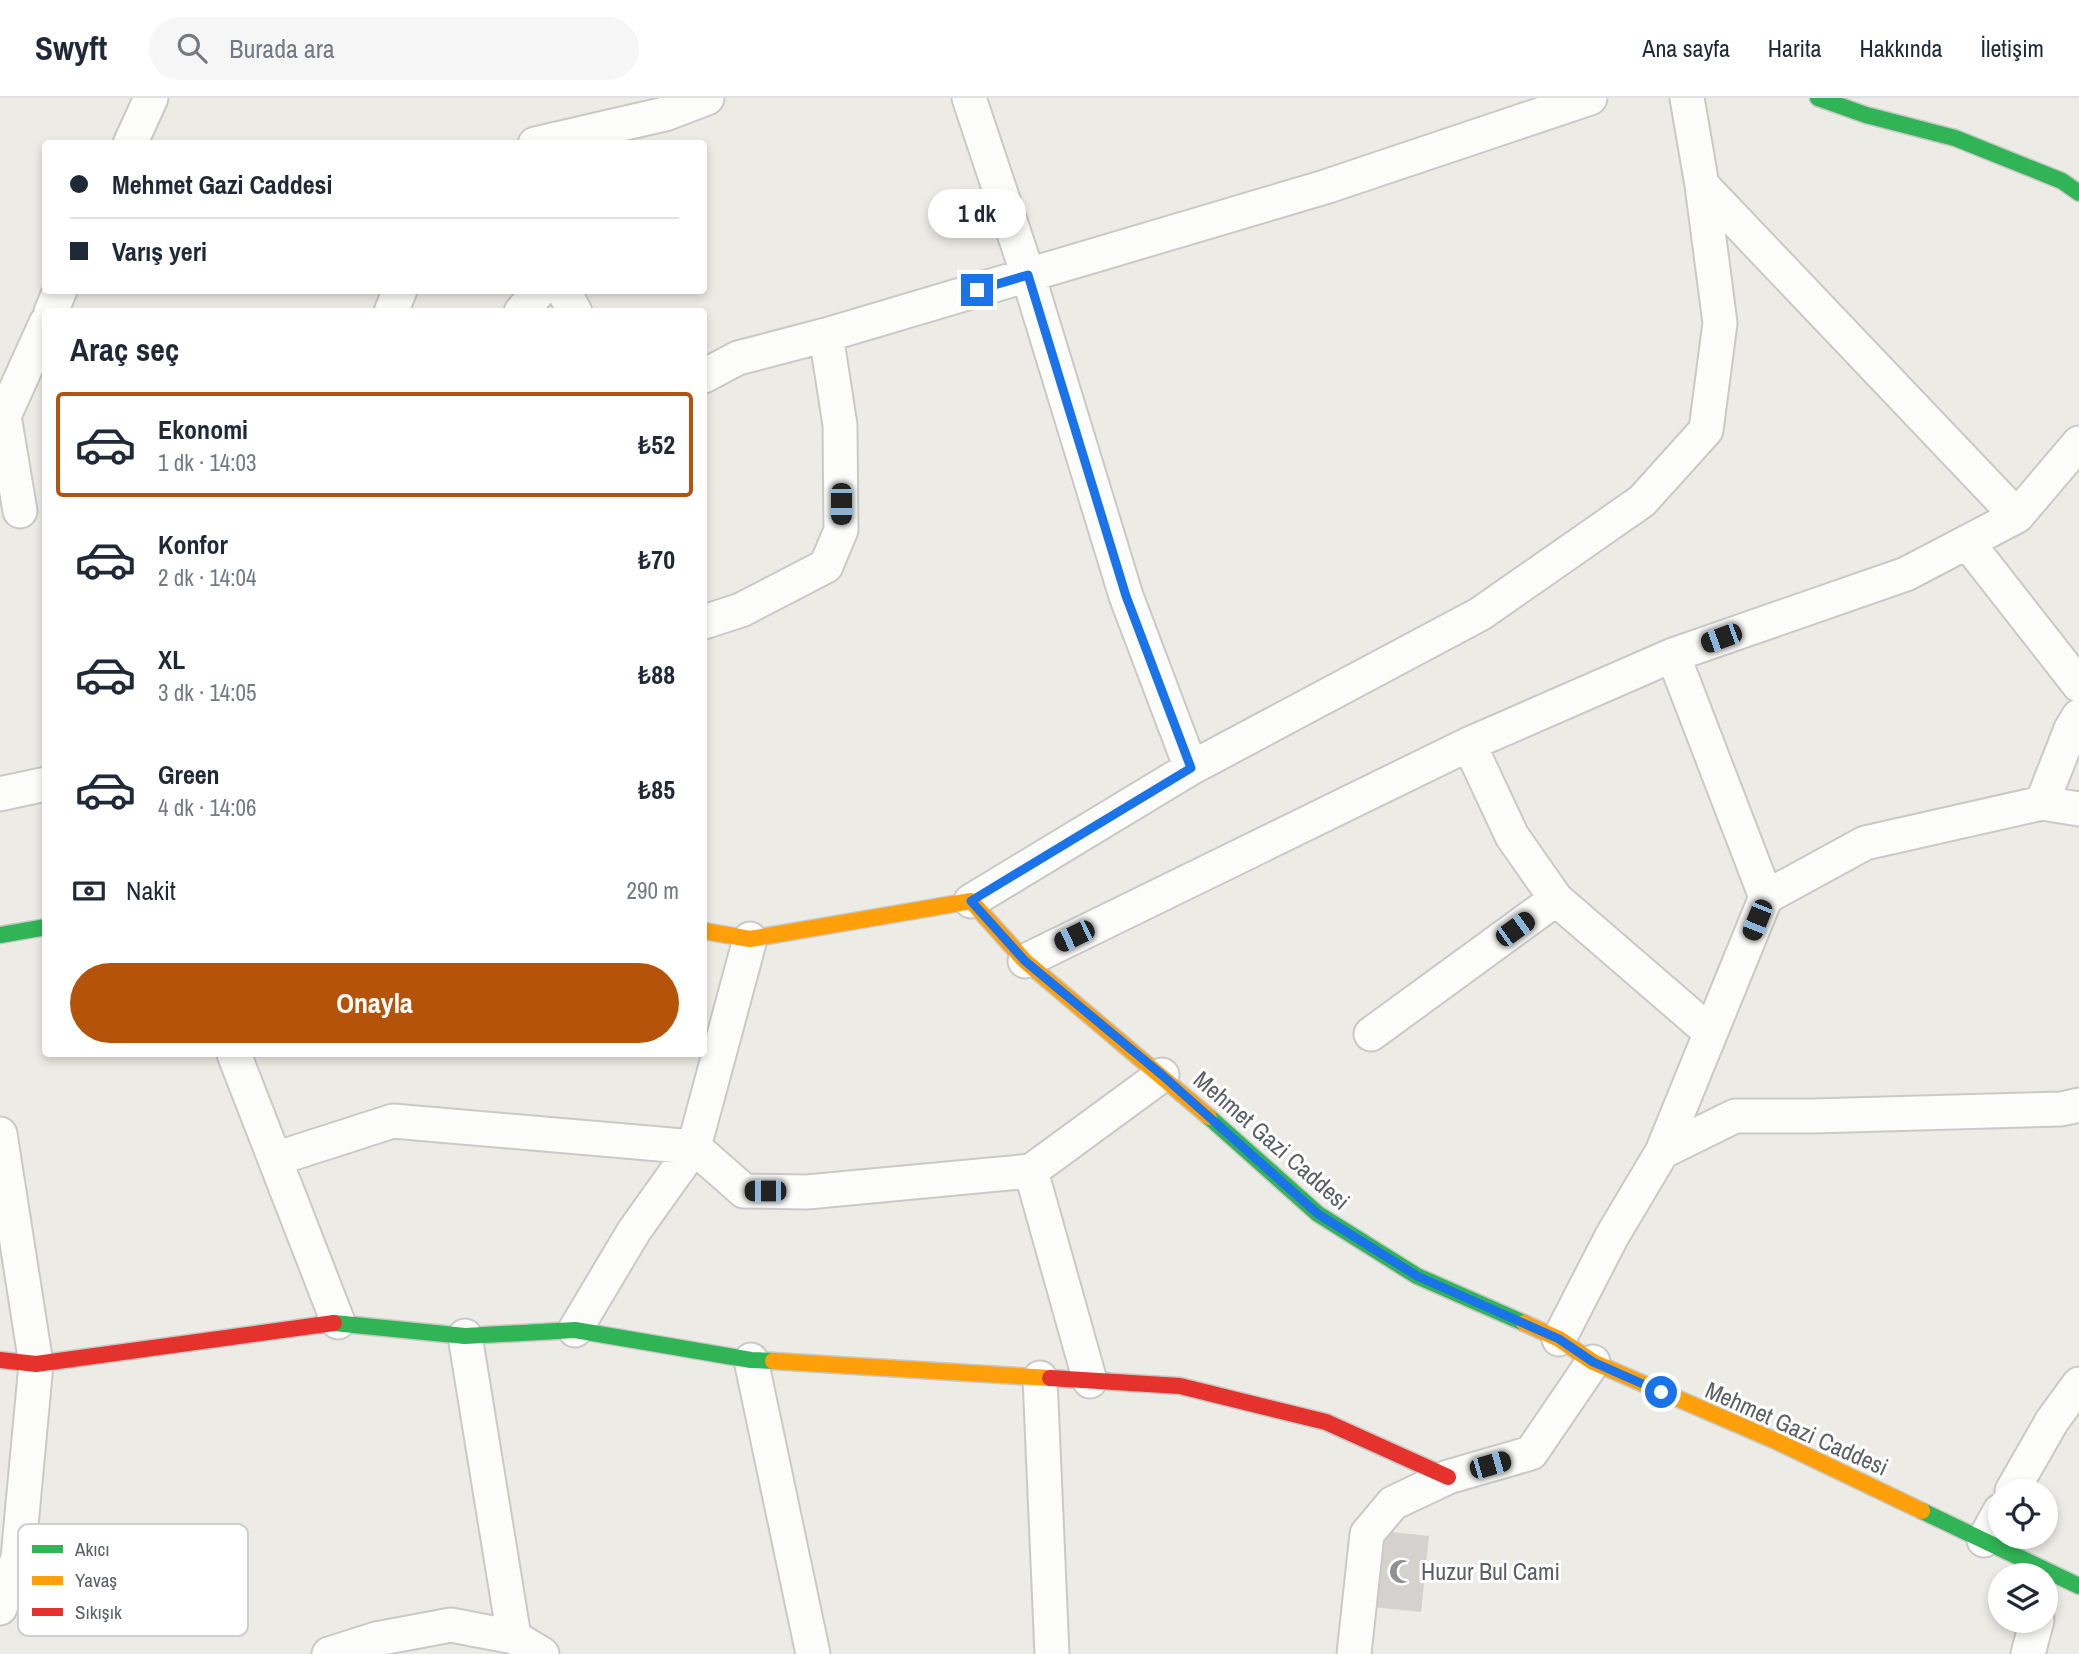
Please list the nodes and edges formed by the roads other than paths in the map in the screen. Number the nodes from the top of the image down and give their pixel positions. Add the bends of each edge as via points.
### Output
1 (151, 98) edge
2 (707, 98) edge
3 (969, 98) edge
4 (1590, 98) edge
5 (1687, 98) edge
6 (1818, 98) edge
7 (132, 140) edge
8 (552, 140) edge
9 (1702, 185) junction
10 (2079, 193) edge
11 (1028, 275) junction
12 (537, 294) edge
13 (524, 308) edge
14 (42, 332) edge
15 (826, 335) junction
16 (707, 374) edge
17 (2079, 443) edge
18 (22, 508) edge
19 (2017, 516) junction
20 (1967, 542) junction
21 (707, 621) edge
22 (1673, 655) junction
23 (2079, 685) edge
24 (2079, 716) edge
25 (1469, 744) junction
26 (1191, 768) junction
27 (42, 785) edge
28 (0, 794) edge
29 (2042, 803) junction
30 (2079, 809) edge
31 (1766, 897) junction
32 (1556, 899) junction
33 (971, 901) junction
34 (42, 928) edge
35 (707, 932) edge
36 (0, 935) edge
37 (750, 939) junction
38 (1025, 961) junction
39 (1710, 1032) junction
40 (1371, 1034) dead end
41 (235, 1057) edge
42 (1162, 1075) junction
43 (2079, 1105) edge
44 (0, 1134) edge
45 (694, 1147) junction
46 (1662, 1152) junction
47 (275, 1159) junction
48 (1031, 1171) junction
49 (338, 1322) junction
50 (575, 1330) junction
51 (465, 1336) junction
52 (1559, 1339) junction
53 (0, 1360) edge
54 (751, 1360) junction
55 (1593, 1362) junction
56 (36, 1364) junction
57 (1040, 1378) junction
58 (1090, 1381) junction
59 (2079, 1384) edge
60 (1448, 1477) junction
61 (2019, 1479) edge
62 (21, 1524) edge
63 (1988, 1533) edge
64 (1984, 1540) junction
65 (18, 1558) edge
66 (2022, 1563) edge
67 (2058, 1581) edge
68 (2079, 1586) edge
69 (0, 1608) edge
70 (2034, 1633) edge
71 (514, 1637) junction
72 (329, 1654) edge
73 (542, 1654) edge
74 (813, 1654) edge
75 (1052, 1654) edge
76 (1354, 1654) edge
77 (2028, 1654) edge

1 - 7 street
2 - 8 street via 665,114
3 - 11 street
4 - 11 street via 1325,187
5 - 9 street
6 - 10 street via 1955,138 2062,181
9 - 19 street
9 - 26 street via 1720,323 1706,430 1642,501 1480,614
11 - 15 street
11 - 26 street via 1126,596
12 - 13 street
14 - 18 street via 4,416
15 - 16 street via 738,358
15 - 21 street via 840,425 841,530 826,566 741,610
17 - 19 street
19 - 20 street
20 - 22 street via 1906,574
20 - 23 street
22 - 25 street
22 - 31 street
24 - 29 street
25 - 32 street via 1512,836
25 - 38 street
26 - 33 street
27 - 28 street
29 - 30 street
29 - 31 street via 1865,843
31 - 39 street
32 - 39 street
32 - 40 street
33 - 37 street
33 - 38 street, Mehmet Gazi Caddesi
34 - 36 street
35 - 37 street
37 - 45 street
38 - 42 street, Mehmet Gazi Caddesi
39 - 46 street
41 - 47 street
42 - 48 street
42 - 52 street, Mehmet Gazi Caddesi via 1318,1214 1417,1276
43 - 46 street via 1735,1116
44 - 56 street
45 - 47 street via 393,1121
45 - 48 street via 744,1191 807,1192
45 - 50 street via 634,1231
46 - 52 street
47 - 49 street
48 - 58 street
49 - 51 street
49 - 56 street
50 - 51 street
50 - 54 street
51 - 71 street
52 - 55 street, Mehmet Gazi Caddesi
53 - 56 street
54 - 57 street
54 - 74 street
55 - 60 street via 1531,1453
55 - 64 street, Mehmet Gazi Caddesi via 1776,1441
56 - 62 street
57 - 58 street
57 - 75 street
58 - 60 street via 1180,1386 1326,1422
59 - 61 street
60 - 76 street via 1393,1503 1367,1534
63 - 64 street
64 - 66 street, Mehmet Gazi Caddesi
65 - 69 street
67 - 68 street, Mehmet Gazi Caddesi
70 - 77 street
71 - 72 street via 451,1625 376,1639
71 - 73 street

